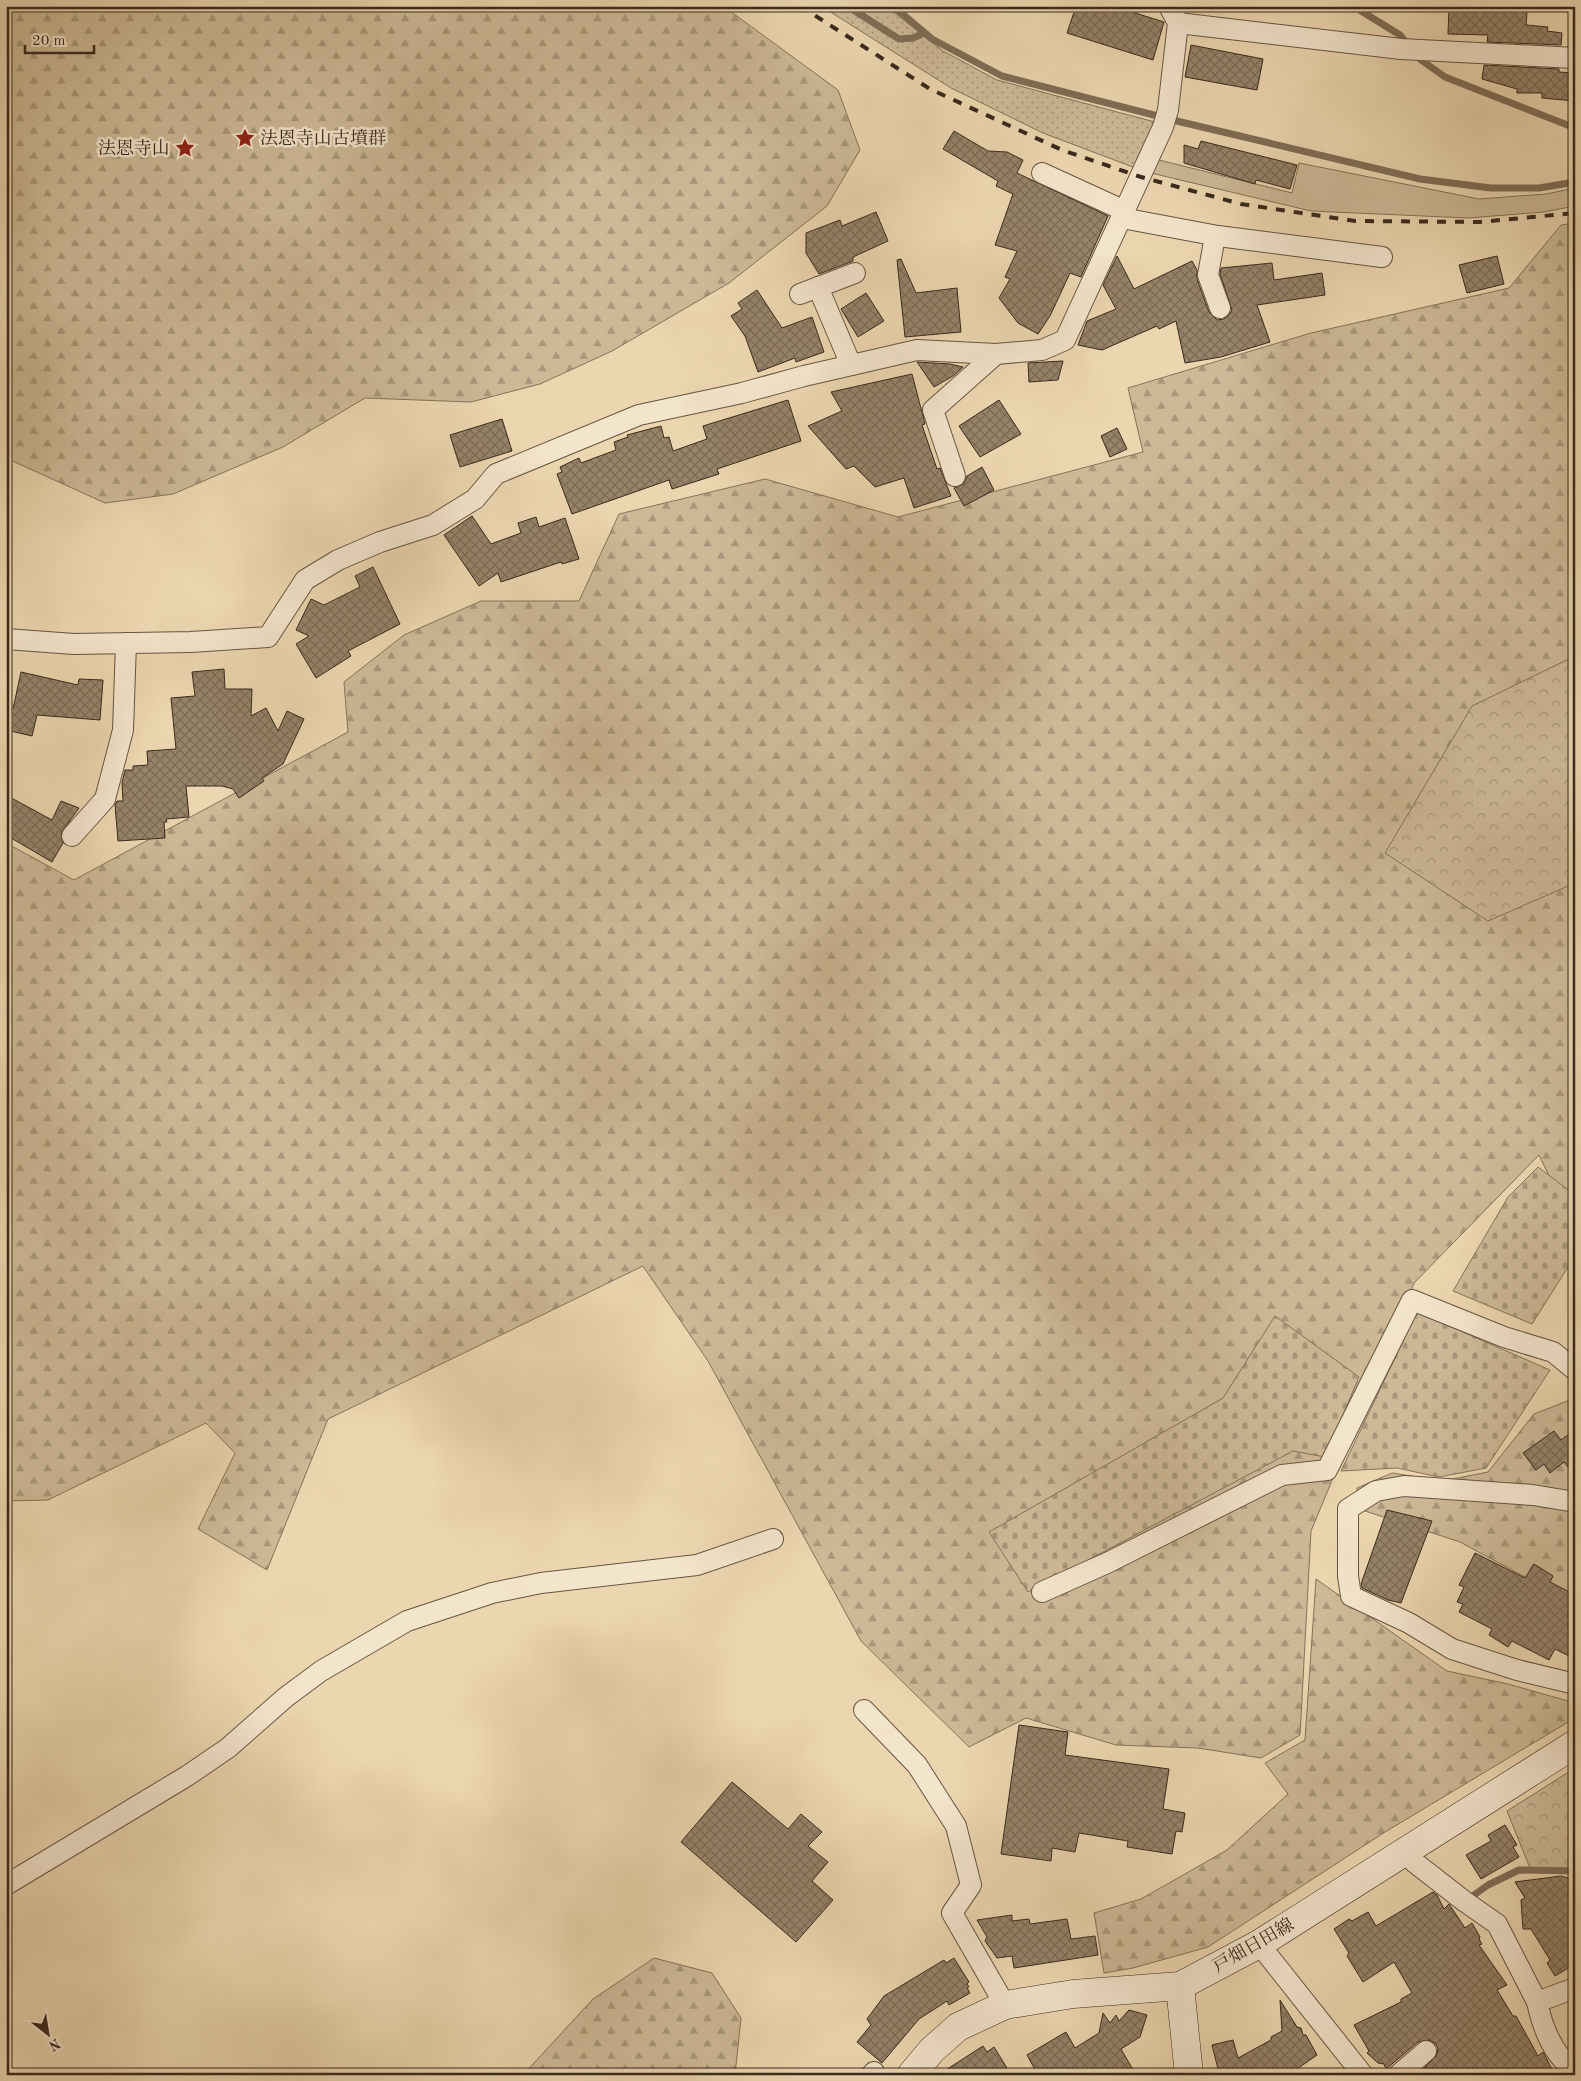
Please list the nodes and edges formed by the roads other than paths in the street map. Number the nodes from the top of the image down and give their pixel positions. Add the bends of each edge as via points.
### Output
1 (1174, 15) edge
2 (1575, 58) edge
3 (1042, 173) dead end
4 (1124, 215) junction
5 (1215, 236) junction
6 (1382, 257) dead end
7 (855, 273) dead end
8 (1220, 308) dead end
9 (996, 354) junction
10 (851, 365) junction
11 (954, 476) dead end
12 (6, 639) edge
13 (126, 643) junction
14 (72, 836) dead end
15 (1575, 1370) edge
16 (1575, 1502) edge
17 (773, 1539) dead end
18 (1042, 1592) dead end
19 (1575, 1684) edge
20 (864, 1710) dead end
21 (1575, 1744) edge
22 (1403, 1851) junction
23 (6, 1885) edge
24 (1259, 1944) junction
25 (1180, 1986) junction
26 (1575, 1988) edge
27 (1537, 2002) junction
28 (1005, 2005) junction
29 (1426, 2052) dead end
30 (1575, 2069) edge
31 (911, 2075) edge
32 (1189, 2075) edge
33 (1363, 2075) edge
34 (1398, 2075) edge

1 - 2 street via 1401,49
1 - 4 street via 1165,118
3 - 4 street
4 - 5 street
4 - 9 street via 1065,340 1042,350
5 - 6 street
5 - 8 street via 1208,275
7 - 10 street via 809,290
9 - 10 street via 917,350
9 - 11 street via 933,410
10 - 13 street via 639,415 496,474 475,499 433,525 380,542 338,560 304,580 268,637
12 - 13 street via 74,644
13 - 14 street via 124,730 105,799
15 - 18 street via 1553,1352 1504,1337 1412,1300 1327,1470 1282,1475
16 - 19 street via 1533,1495 1404,1486 1376,1491 1348,1509 1351,1596 1409,1623 1452,1649
17 - 23 street via 697,1565 541,1583 492,1593 407,1621 321,1671 228,1748 187,1776
20 - 28 street via 916,1765 956,1826 971,1885 952,1912
21 - 22 main road, 戸畑日田線
22 - 24 main road, 戸畑日田線
22 - 27 street via 1497,1924
24 - 25 main road, 戸畑日田線
24 - 33 street
25 - 28 main road, 戸畑日田線 via 1073,1994
25 - 32 main road
26 - 27 street
27 - 30 street via 1548,2037
28 - 31 main road, 戸畑日田線 via 958,2027
29 - 34 street

